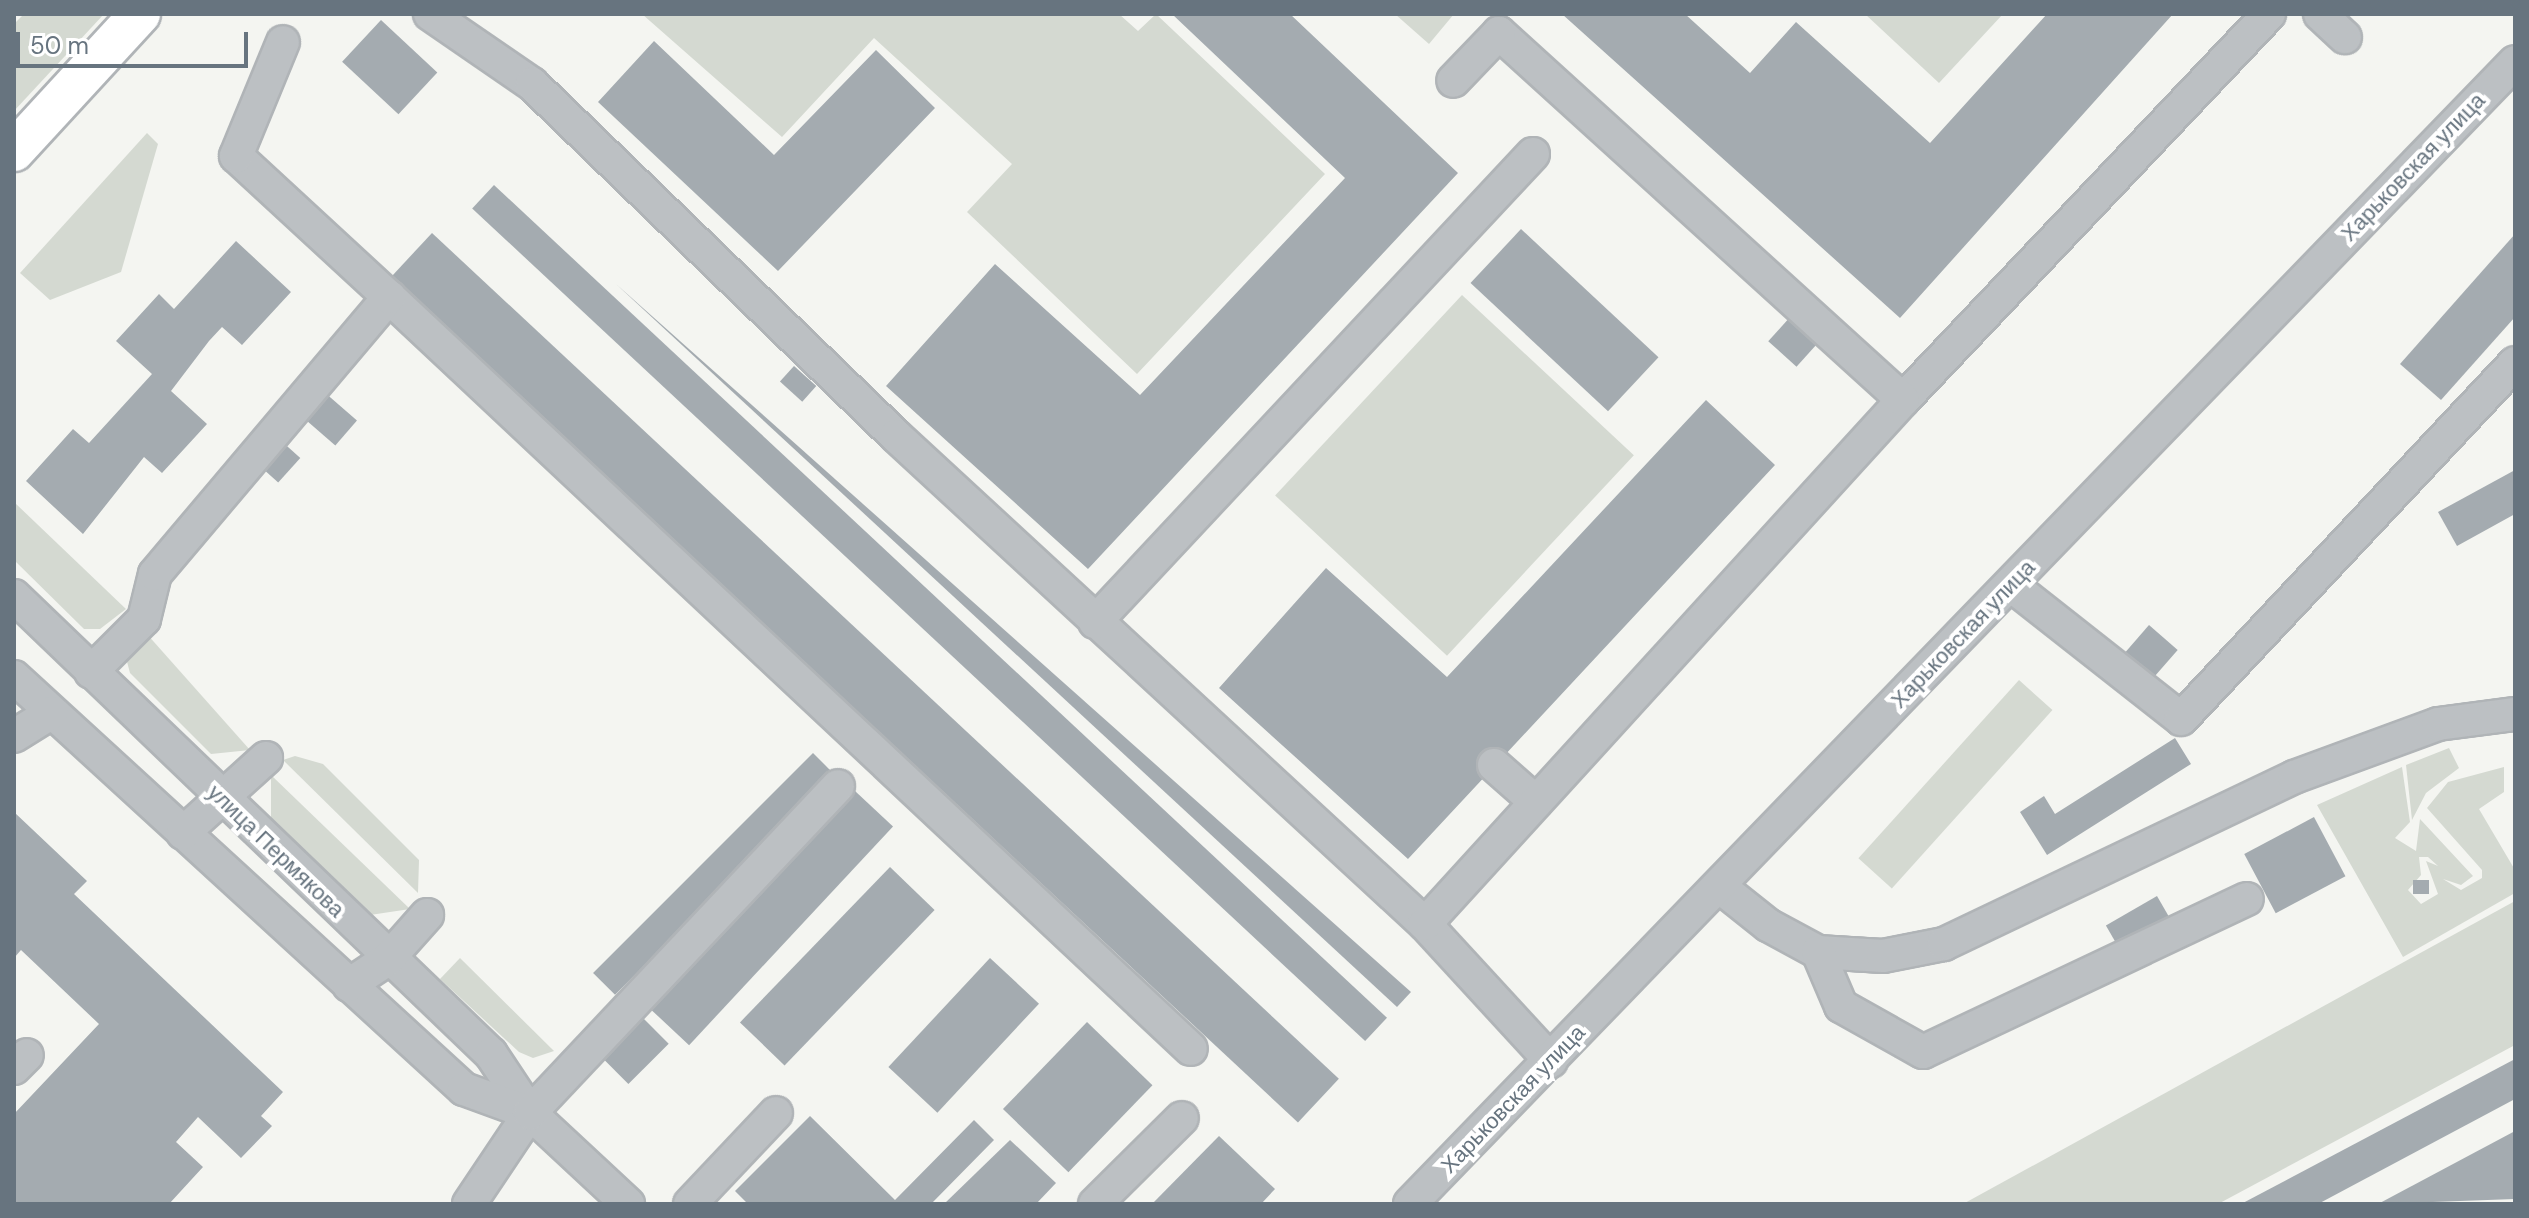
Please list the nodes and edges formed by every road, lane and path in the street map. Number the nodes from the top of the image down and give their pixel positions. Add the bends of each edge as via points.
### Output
1 (140, 14) edge
2 (430, 14) edge
3 (2269, 14) edge
4 (2320, 14) edge
5 (2345, 37) dead end
6 (283, 42) dead end
7 (2515, 62) edge
8 (1453, 81) dead end
9 (14, 151) edge
10 (1533, 154) dead end
11 (389, 297) junction
12 (2515, 363) edge
13 (1903, 400) junction
14 (2011, 585) junction
15 (14, 596) edge
16 (1095, 622) junction
17 (91, 672) junction
18 (14, 677) edge
19 (51, 713) junction
20 (2515, 714) edge
21 (14, 736) edge
22 (266, 758) dead end
23 (1494, 765) dead end
24 (838, 786) dead end
25 (217, 795) junction
26 (1536, 802) junction
27 (183, 833) junction
28 (1719, 886) junction
29 (2247, 899) dead end
30 (427, 915) dead end
31 (1425, 924) junction
32 (1818, 952) junction
33 (388, 959) junction
34 (349, 985) junction
35 (1191, 1049) dead end
36 (1551, 1061) junction
37 (530, 1113) junction
38 (776, 1113) dead end
39 (1182, 1118) dead end
40 (622, 1202) edge
41 (469, 1204) edge
42 (690, 1204) edge
43 (1095, 1204) edge
44 (1410, 1204) edge

1 - 9 main road
2 - 16 street via 532,84 906,425
3 - 13 street
4 - 5 street
6 - 11 street via 236,156
7 - 14 street, Харьковская улица
8 - 13 street via 1499,33
10 - 16 street
11 - 17 street via 155,574 144,619
11 - 35 street
12 - 14 street via 2181,719
13 - 26 street
14 - 28 street, Харьковская улица
15 - 17 street, улица Пермякова
16 - 31 street
17 - 25 street, улица Пермякова
18 - 19 street, улица Пермякова
19 - 21 street
19 - 27 street, улица Пермякова
20 - 32 street via 2438,724 2294,777 1944,944 1883,956
22 - 25 street
23 - 26 street
24 - 37 street
25 - 27 street
25 - 33 street, улица Пермякова
26 - 31 street
27 - 34 street, улица Пермякова
28 - 32 street via 1768,925
28 - 36 street, Харьковская улица
29 - 32 street via 1923,1052 1841,1006
30 - 33 street
31 - 36 street
33 - 34 street
33 - 37 street, улица Пермякова via 491,1054
34 - 37 street, улица Пермякова via 464,1089
36 - 44 street, Харьковская улица
37 - 40 street, улица Пермякова
37 - 41 street
38 - 42 street
39 - 43 street

